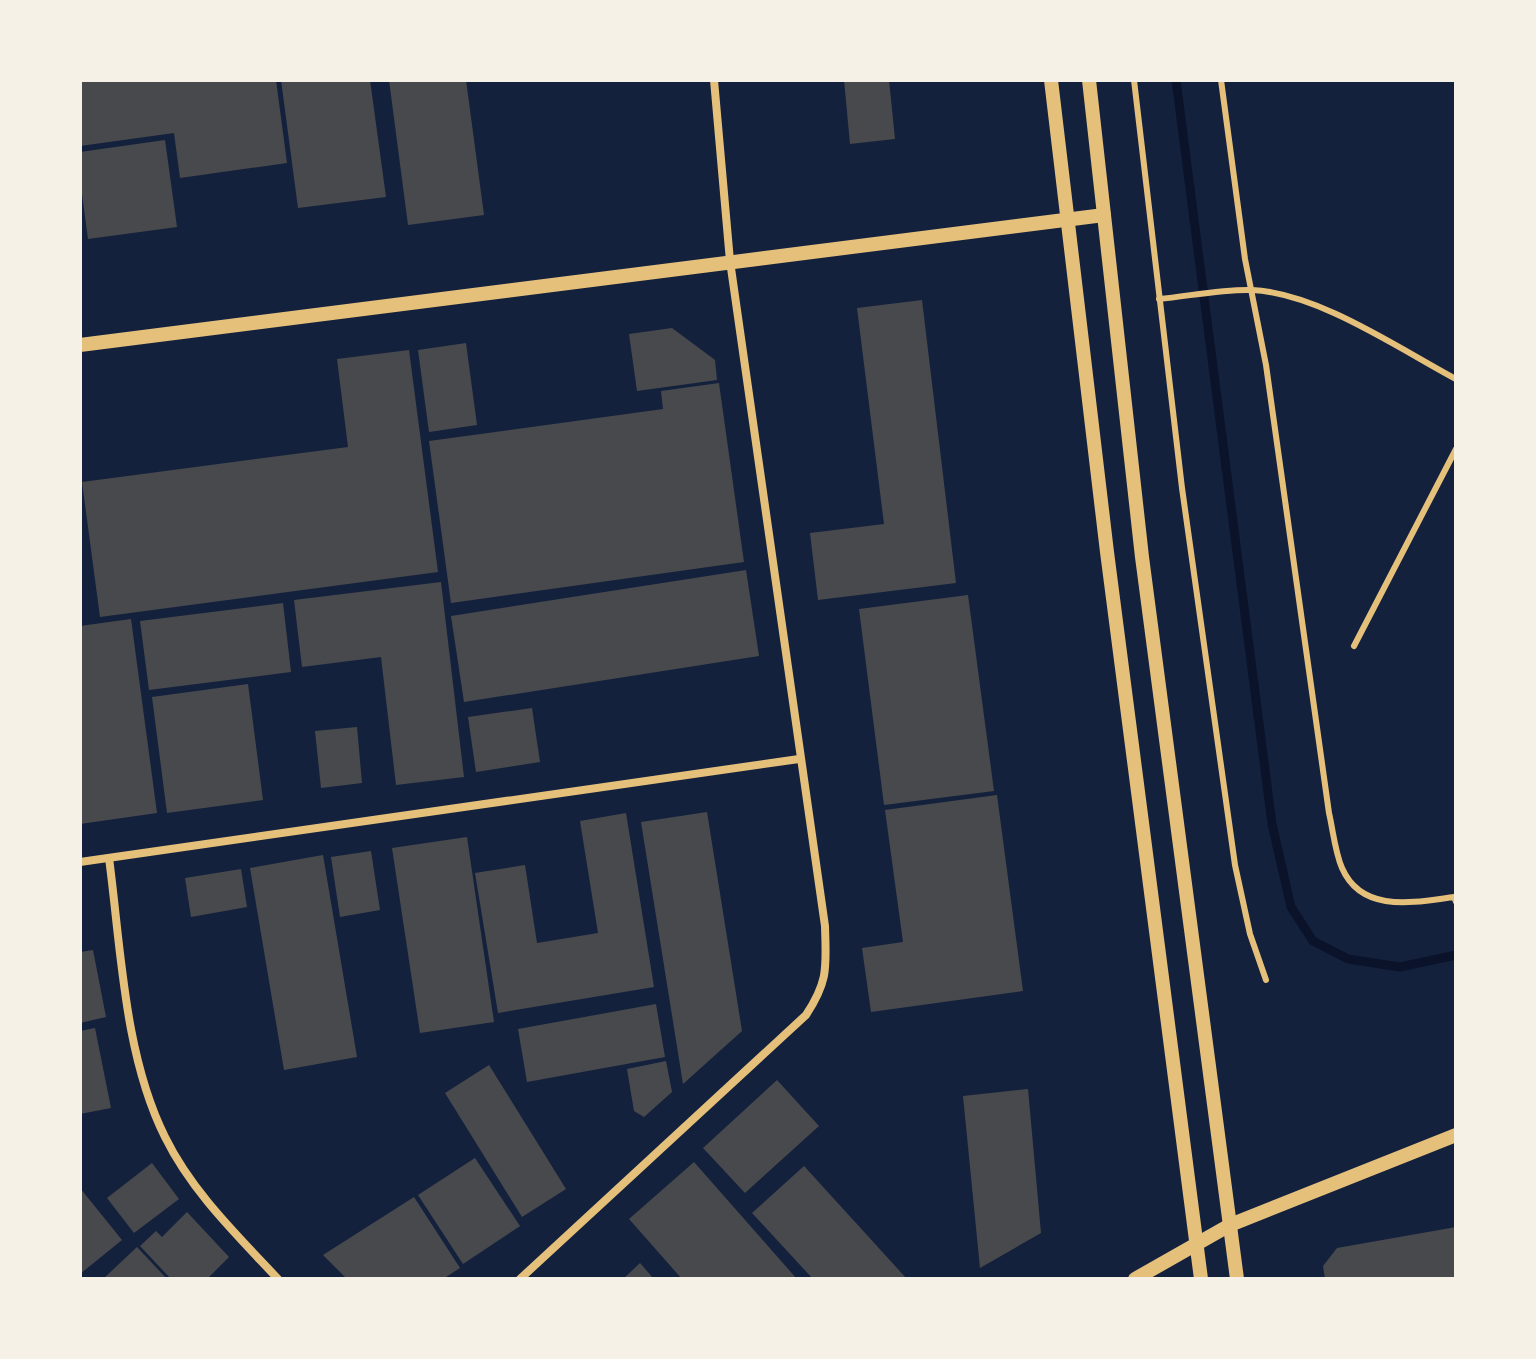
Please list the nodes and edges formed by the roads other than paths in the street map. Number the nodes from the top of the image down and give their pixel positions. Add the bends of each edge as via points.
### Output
1 (714, 80) edge
2 (1051, 80) edge
3 (1089, 80) edge
4 (1134, 80) edge
5 (1221, 80) edge
6 (1104, 215) junction
7 (1067, 220) junction
8 (730, 261) junction
9 (1253, 290) junction
10 (1159, 299) junction
11 (80, 345) edge
12 (1456, 379) edge
13 (1456, 449) edge
14 (1354, 646) dead end
15 (799, 759) junction
16 (109, 858) junction
17 (80, 862) edge
18 (1455, 898) edge
19 (1266, 980) dead end
20 (1456, 1135) edge
21 (1230, 1225) junction
22 (1196, 1244) junction
23 (278, 1279) edge
24 (520, 1279) edge
25 (1135, 1279) edge
26 (1201, 1279) edge
27 (1237, 1279) edge

1 - 8 street
2 - 7 street
3 - 6 street
4 - 10 lane
5 - 9 lane
6 - 7 street
6 - 21 street via 1142,557
7 - 8 street
7 - 22 street
8 - 11 street
8 - 15 street
9 - 10 lane
9 - 12 lane via 1322,308
9 - 18 lane via 1329,813 1342,869 1378,902
10 - 19 lane via 1235,865
13 - 14 lane
15 - 16 street
15 - 24 street via 825,926 822,991 779,1042
16 - 17 street
16 - 23 street via 130,1016 150,1104 187,1174
20 - 21 street
21 - 22 street
21 - 27 street
22 - 25 street
22 - 26 street

